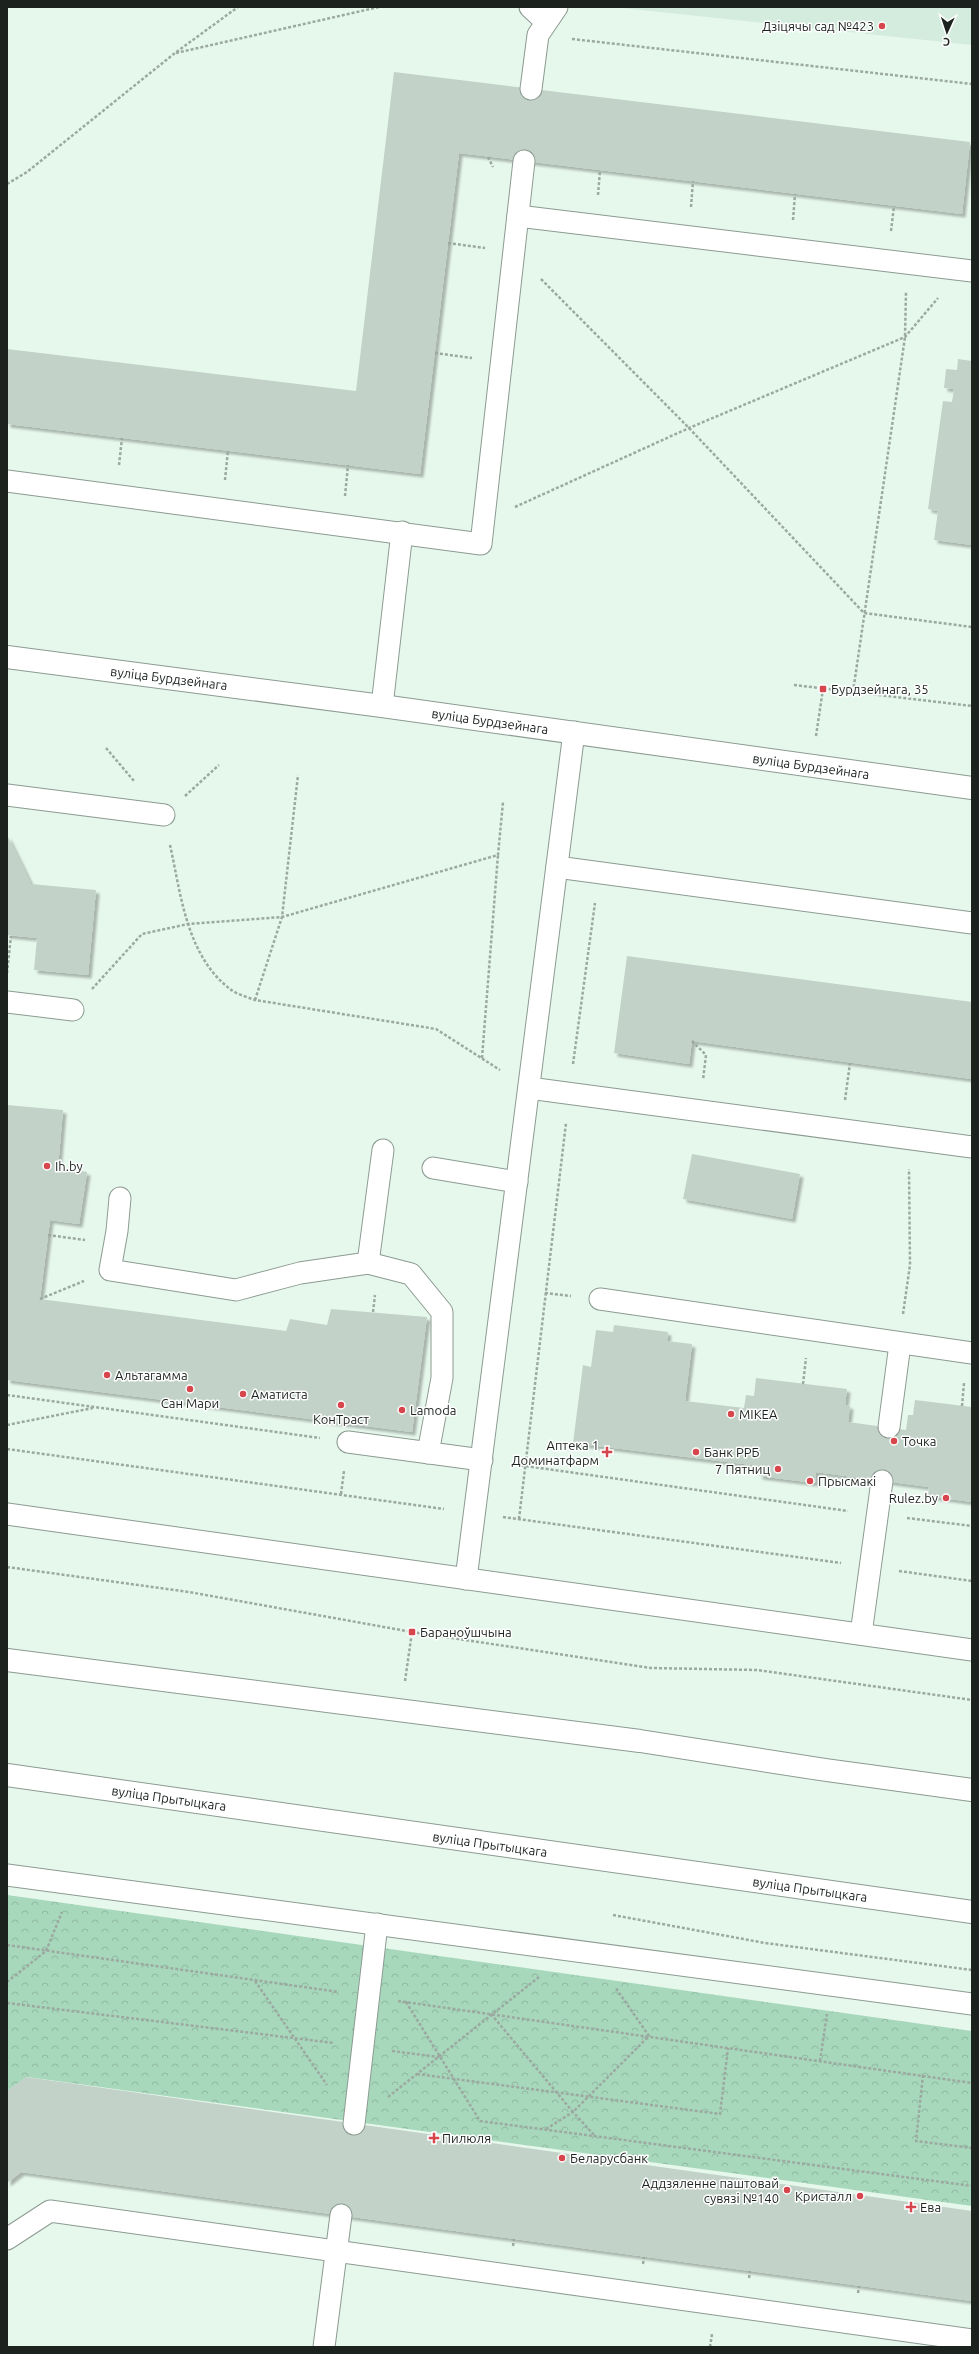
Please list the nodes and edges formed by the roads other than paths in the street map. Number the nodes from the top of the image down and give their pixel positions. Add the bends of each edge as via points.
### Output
1 (530, 7) edge
2 (546, 21) edge
3 (532, 89) dead end
4 (524, 161) dead end
5 (518, 216) junction
6 (967, 271) edge
7 (7, 481) edge
8 (402, 532) junction
9 (7, 657) edge
10 (382, 706) junction
11 (574, 732) junction
12 (972, 788) edge
13 (7, 795) edge
14 (164, 815) road end
15 (557, 867) junction
16 (972, 923) edge
17 (7, 1002) edge
18 (74, 1010) road end
19 (529, 1088) junction
20 (972, 1147) edge
21 (383, 1150) dead end
22 (433, 1168) dead end
23 (517, 1182) junction
24 (120, 1198) dead end
25 (368, 1263) junction
26 (600, 1299) dead end
27 (900, 1344) junction
28 (972, 1353) edge
29 (889, 1427) dead end
30 (348, 1442) road end
31 (428, 1453) junction
32 (482, 1460) junction
33 (882, 1481) dead end
34 (7, 1514) edge
35 (466, 1579) junction
36 (861, 1634) junction
37 (972, 1650) edge
38 (7, 1660) edge
39 (7, 1775) edge
40 (972, 1790) edge
41 (7, 1874) edge
42 (972, 1912) edge
43 (377, 1924) junction
44 (972, 2004) edge
45 (354, 2124) road end
46 (341, 2215) dead end
47 (7, 2239) edge
48 (337, 2251) junction
49 (972, 2340) edge
50 (324, 2347) edge

1 - 2 lane
2 - 3 lane
4 - 5 lane
5 - 6 lane
5 - 8 lane via 481,544
7 - 8 lane
8 - 10 lane
9 - 10 main road, вуліца Бурдзейнага
10 - 11 main road, вуліца Бурдзейнага
11 - 12 main road, вуліца Бурдзейнага
11 - 15 lane
13 - 14 lane
15 - 16 lane
15 - 19 lane
17 - 18 lane
19 - 20 lane
19 - 23 lane
21 - 25 lane
22 - 23 lane
23 - 32 lane
24 - 25 lane via 110,1270 236,1290 300,1273
25 - 31 lane via 411,1274 442,1312 442,1378
26 - 27 lane
27 - 28 lane
27 - 29 lane
30 - 31 lane
31 - 32 lane
32 - 35 lane
33 - 36 lane
34 - 35 lane
35 - 36 lane
36 - 37 lane
38 - 40 main road via 640,1740
39 - 42 main road, вуліца Прытыцкага
41 - 43 lane
43 - 44 lane
43 - 45 lane
46 - 48 lane
47 - 48 lane via 50,2211
48 - 49 lane
48 - 50 lane

